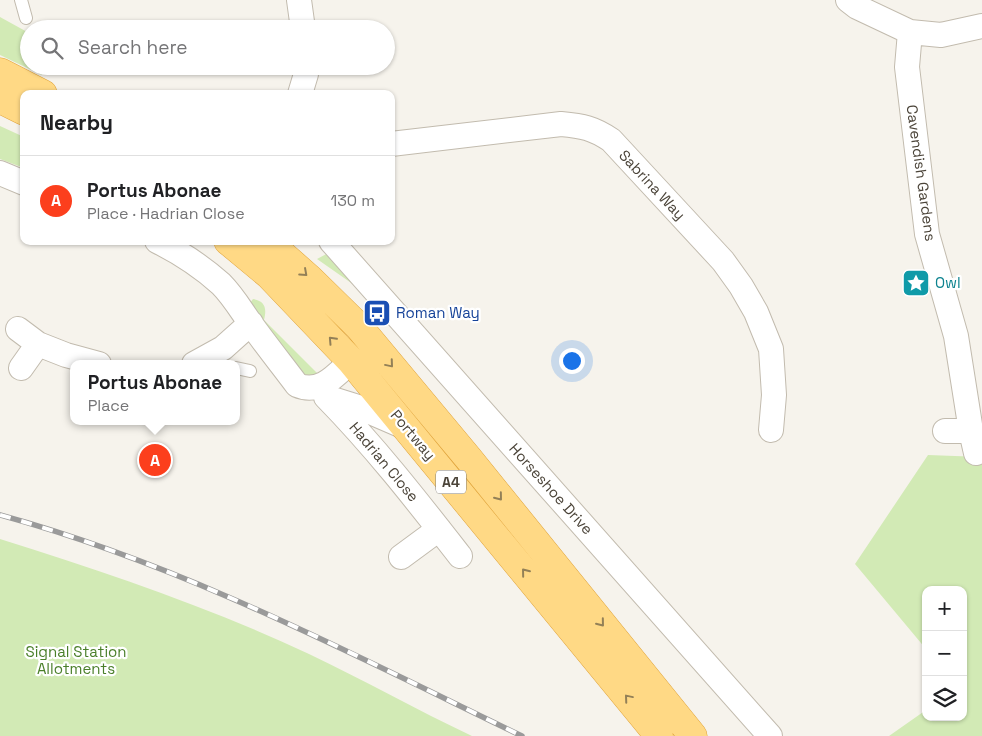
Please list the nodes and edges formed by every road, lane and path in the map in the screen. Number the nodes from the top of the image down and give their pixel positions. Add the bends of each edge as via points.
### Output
1 (21, 0) edge
2 (299, 0) edge
3 (848, 0) edge
4 (26, 18) dead end
5 (302, 20) edge
6 (982, 26) edge
7 (910, 32) junction
8 (0, 72) edge
9 (306, 75) edge
10 (35, 90) edge
11 (301, 90) edge
12 (0, 99) edge
13 (20, 110) edge
14 (395, 144) edge
15 (0, 173) edge
16 (20, 181) edge
17 (165, 245) edge
18 (233, 245) edge
19 (272, 245) edge
20 (335, 245) edge
21 (251, 323) junction
22 (18, 329) dead end
23 (38, 344) junction
24 (85, 360) edge
25 (208, 360) edge
26 (351, 361) junction
27 (21, 368) dead end
28 (240, 369) edge
29 (250, 371) dead end
30 (316, 393) junction
31 (406, 427) junction
32 (771, 430) dead end
33 (945, 431) dead end
34 (438, 529) junction
35 (460, 556) dead end
36 (396, 561) dead end
37 (659, 736) edge
38 (693, 736) edge
39 (770, 736) edge

1 - 4 lane
2 - 5 street
3 - 7 street
6 - 7 street via 941,35
7 - 33 street, Cavendish Gardens via 907,67 927,234 956,336 974,442
8 - 10 highway
9 - 11 street
12 - 13 highway
14 - 32 street, Sabrina Way via 561,124 585,126 611,140 723,261 756,312 771,348 774,413
15 - 16 street
17 - 21 street, Hadrian Close via 182,253 222,285
26 -> 18 highway, Portway / A4 via 269,275
19 -> 38 highway, Portway / A4 via 359,327
20 - 39 street, Horseshoe Drive
21 - 25 street
21 - 30 street, Hadrian Close via 298,385
22 - 23 street
23 - 24 street
23 - 27 street
26 - 30 street
26 - 31 highway, Portway / A4
28 - 29 lane
30 - 31 street, Hadrian Close
30 - 34 street, Hadrian Close via 356,427
37 -> 31 highway, Portway / A4
34 - 35 street, Hadrian Close
34 - 36 street

